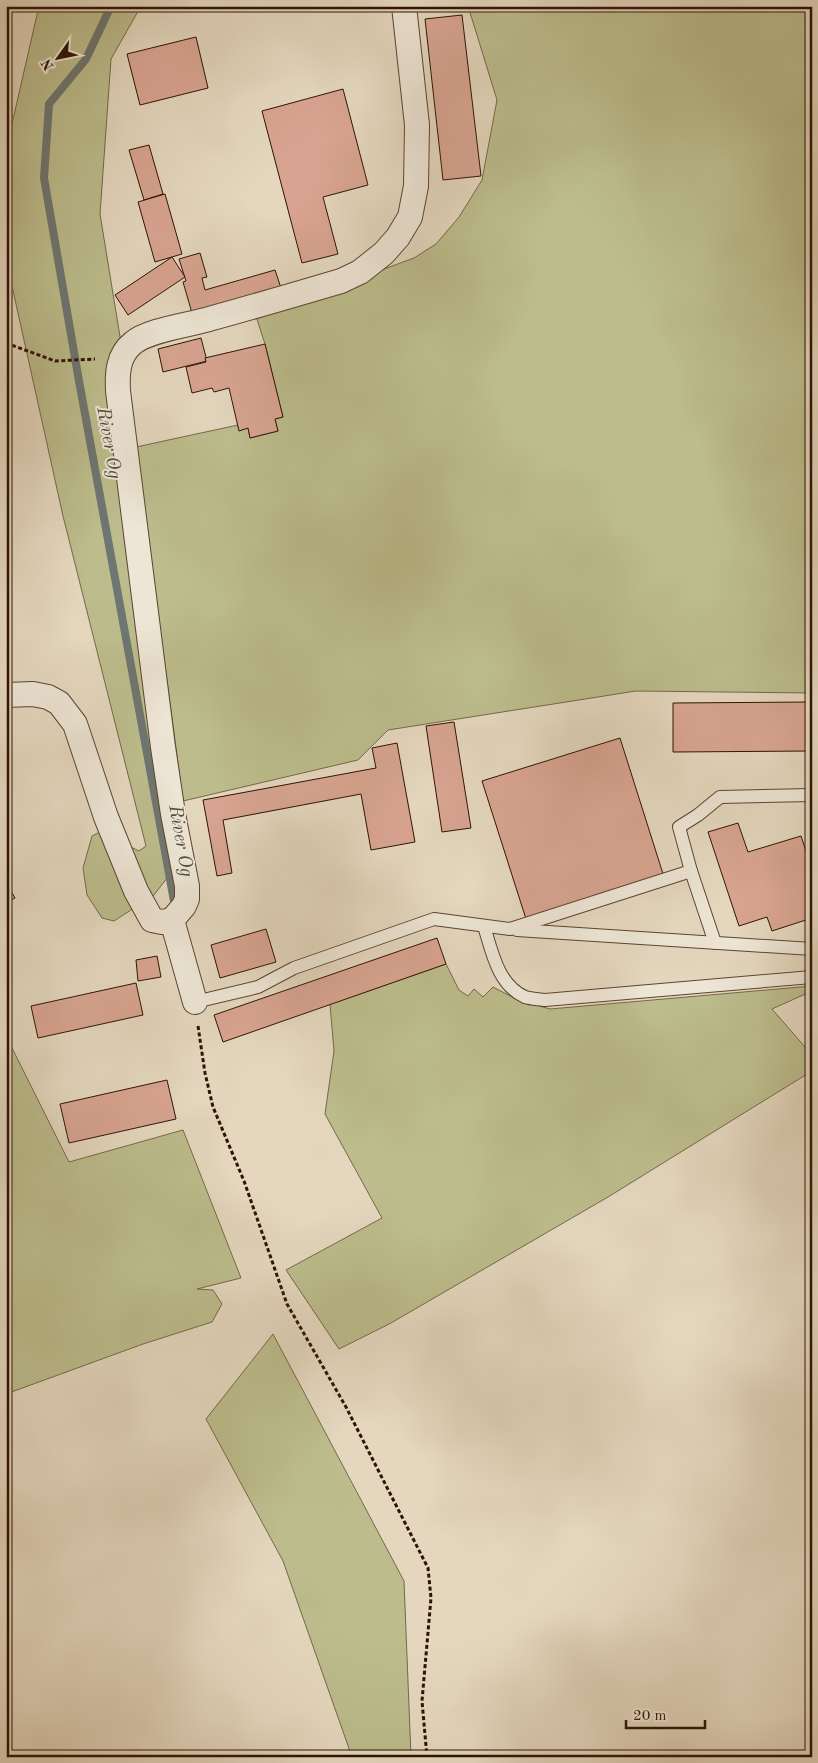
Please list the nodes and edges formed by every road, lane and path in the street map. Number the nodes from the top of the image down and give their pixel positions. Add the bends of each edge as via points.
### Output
1 (404, 6) edge
2 (6, 343) edge
3 (88, 361) dead end
4 (6, 695) edge
5 (812, 795) edge
6 (691, 871) junction
7 (172, 920) junction
8 (484, 926) junction
9 (510, 929) junction
10 (714, 943) junction
11 (812, 949) edge
12 (812, 977) edge
13 (195, 1002) junction
14 (427, 1757) edge

1 - 7 street via 417,125 416,186 410,217 398,238 360,272 341,281 147,335 127,348 120,361 118,391 150,646 187,886 184,906
2 - 3 path via 55,361
4 - 7 street via 48,697 67,713 75,724 106,817 136,891 152,920
5 - 6 lane via 720,797 678,827
6 - 9 lane
6 - 10 lane
7 - 13 street
8 - 9 lane
8 - 12 lane via 494,960 506,982 525,997 545,1000
8 - 13 lane via 434,920 294,968 258,987
9 - 10 lane
10 - 11 lane
13 - 14 path via 208,1088 287,1304 346,1407 428,1568 431,1598 422,1701

